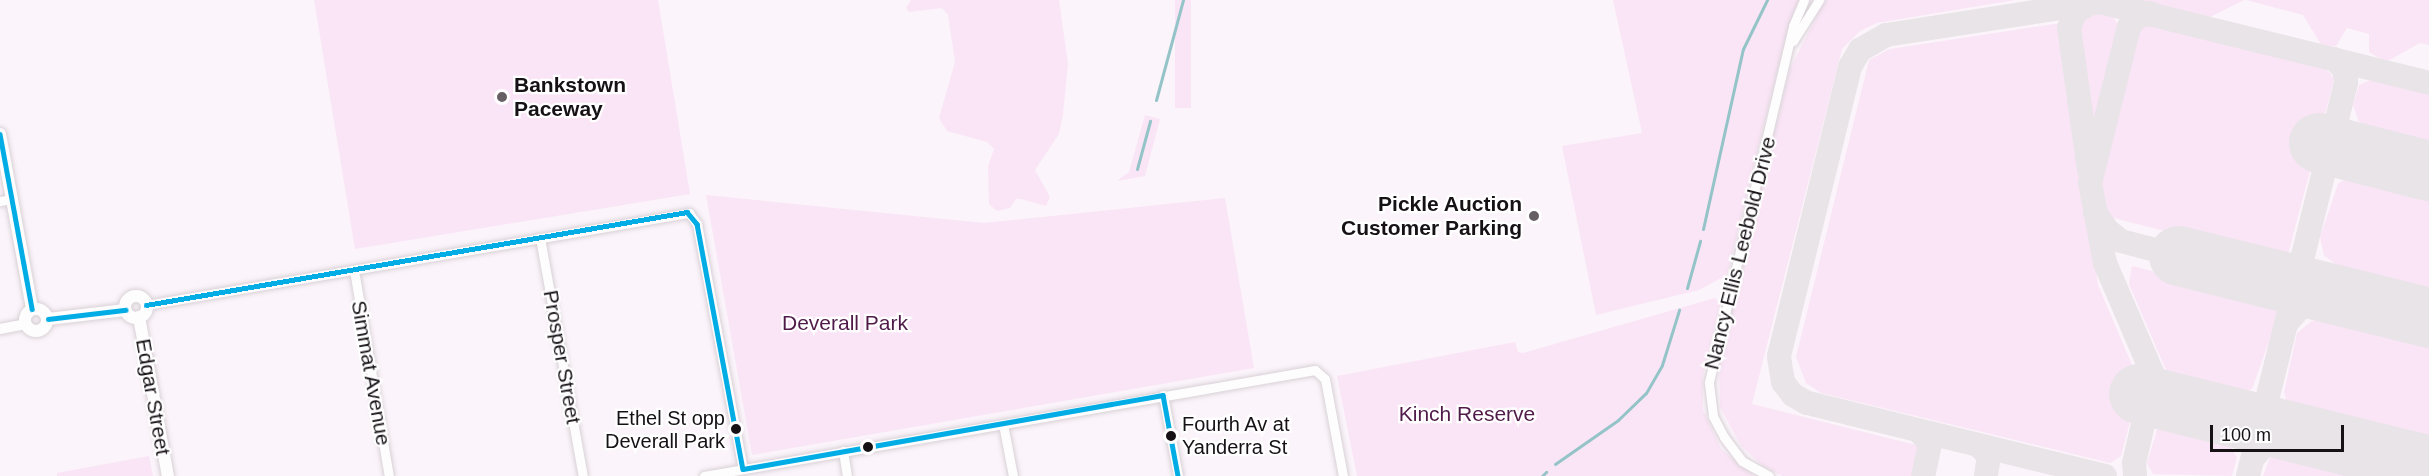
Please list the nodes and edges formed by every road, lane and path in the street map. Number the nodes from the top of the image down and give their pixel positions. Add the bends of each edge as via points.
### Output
1 (1804, 0) edge
2 (1819, 0) edge
3 (1791, 44) junction
4 (0, 134) edge
5 (6, 200) edge
6 (540, 238) junction
7 (354, 270) junction
8 (146, 305) junction
9 (32, 309) junction
10 (125, 310) junction
11 (139, 317) junction
12 (48, 319) junction
13 (26, 324) junction
14 (0, 329) edge
15 (1163, 395) junction
16 (1003, 424) junction
17 (843, 451) junction
18 (743, 470) junction
19 (168, 476) edge
20 (389, 476) edge
21 (583, 476) edge
22 (704, 476) edge
23 (847, 476) edge
24 (1013, 476) edge
25 (1178, 476) edge
26 (1343, 476) edge
27 (1769, 476) edge

1 - 3 street, Nancy Ellis Leebold Drive
2 - 3 street, Nancy Ellis Leebold Drive
3 - 27 street, Nancy Ellis Leebold Drive via 1709,382 1713,416 1724,437 1742,461
4 - 5 main road
5 - 9 main road
6 - 7 street
6 - 18 street via 687,212 694,216
6 - 21 street, Prosper Street
7 - 8 street
7 - 20 street, Simmat Avenue
8 - 10 main road via 134,297 128,300
8 - 11 main road
9 - 12 main road via 43,310
9 - 13 main road via 25,317
10 - 11 main road via 132,317
10 - 12 main road
11 - 19 main road, Edgar Street
12 - 13 main road via 38,331
13 - 14 street
15 - 16 street
15 - 25 street
15 - 26 street via 1320,371 1325,379
16 - 17 street
16 - 24 street
17 - 18 street
17 - 23 street
18 - 22 street

